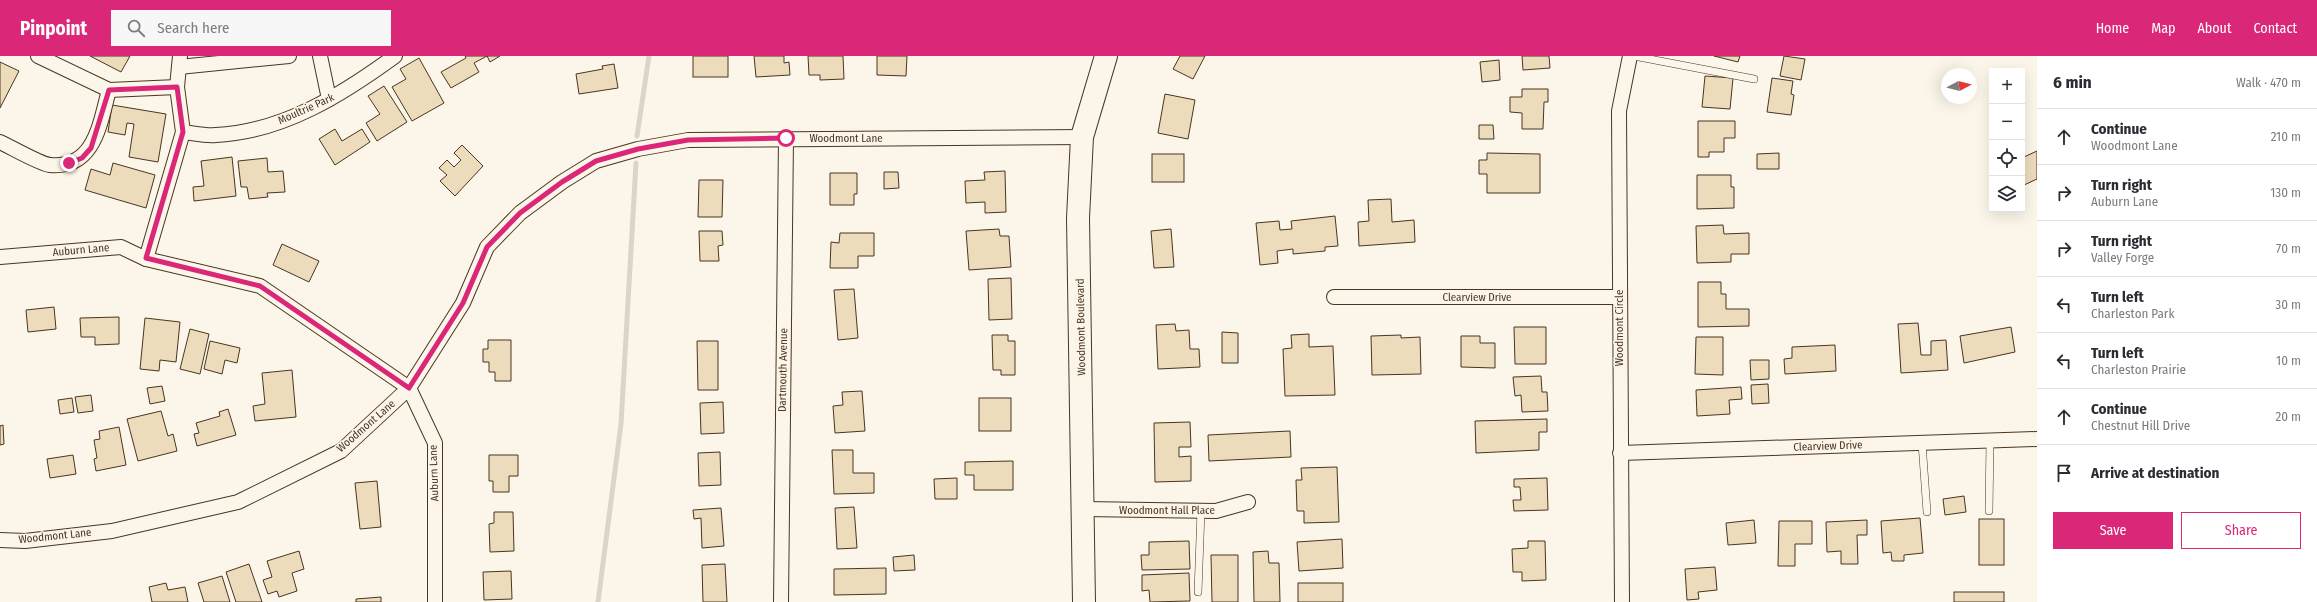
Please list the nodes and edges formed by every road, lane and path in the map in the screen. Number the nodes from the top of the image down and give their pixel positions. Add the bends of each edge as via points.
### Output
1 (289, 56) edge
2 (320, 56) edge
3 (395, 56) edge
4 (1106, 56) edge
5 (1630, 56) edge
6 (1634, 56) edge
7 (45, 58) edge
8 (179, 61) edge
9 (1754, 79) dead end
10 (177, 87) junction
11 (109, 90) junction
12 (329, 99) junction
13 (183, 132) junction
14 (1082, 137) junction
15 (786, 138) junction
16 (0, 142) edge
17 (0, 257) edge
18 (146, 258) junction
19 (1334, 297) dead end
20 (1619, 297) junction
21 (409, 388) junction
22 (2037, 439) edge
23 (1990, 441) junction
24 (1922, 443) junction
25 (1620, 453) junction
26 (1248, 502) dead end
27 (1084, 509) junction
28 (1201, 511) junction
29 (1989, 511) dead end
30 (1927, 512) dead end
31 (0, 540) edge
32 (1198, 592) dead end
33 (435, 602) edge
34 (781, 602) edge
35 (1084, 602) edge
36 (1622, 602) edge

1 - 8 street
2 - 12 street
3 - 12 street, Moultrie Park via 352,87
4 - 14 main road, Woodmont Boulevard
5 - 20 street, Woodmont Circle via 1619,111
6 - 9 lane
7 - 11 street
8 - 10 street
10 - 11 street
10 - 13 street
11 - 16 street via 91,148 82,158 69,163 49,165
12 - 13 street, Moultrie Park via 284,121 242,132 215,135
13 - 18 street
14 - 15 street, Woodmont Lane
14 - 27 main road, Woodmont Boulevard via 1078,218
15 - 21 street, Woodmont Lane via 688,140 638,149 596,161 562,182 520,213 487,247 463,303
15 - 34 street, Dartmouth Avenue
17 - 18 street, Auburn Lane via 121,247
18 - 21 street, Auburn Lane via 260,286
19 - 20 street, Clearview Drive
20 - 25 street, Woodmont Circle
21 - 31 street, Woodmont Lane via 341,451 238,502 112,530 25,541
21 - 33 street, Auburn Lane via 435,443
22 - 23 street, Clearview Drive
23 - 24 street, Clearview Drive
23 - 29 lane
24 - 25 street, Clearview Drive
24 - 30 lane
25 - 36 street, Woodmont Circle
26 - 28 street, Woodmont Hall Place via 1216,511
27 - 28 street, Woodmont Hall Place
27 - 35 main road, Woodmont Boulevard
28 - 32 lane

